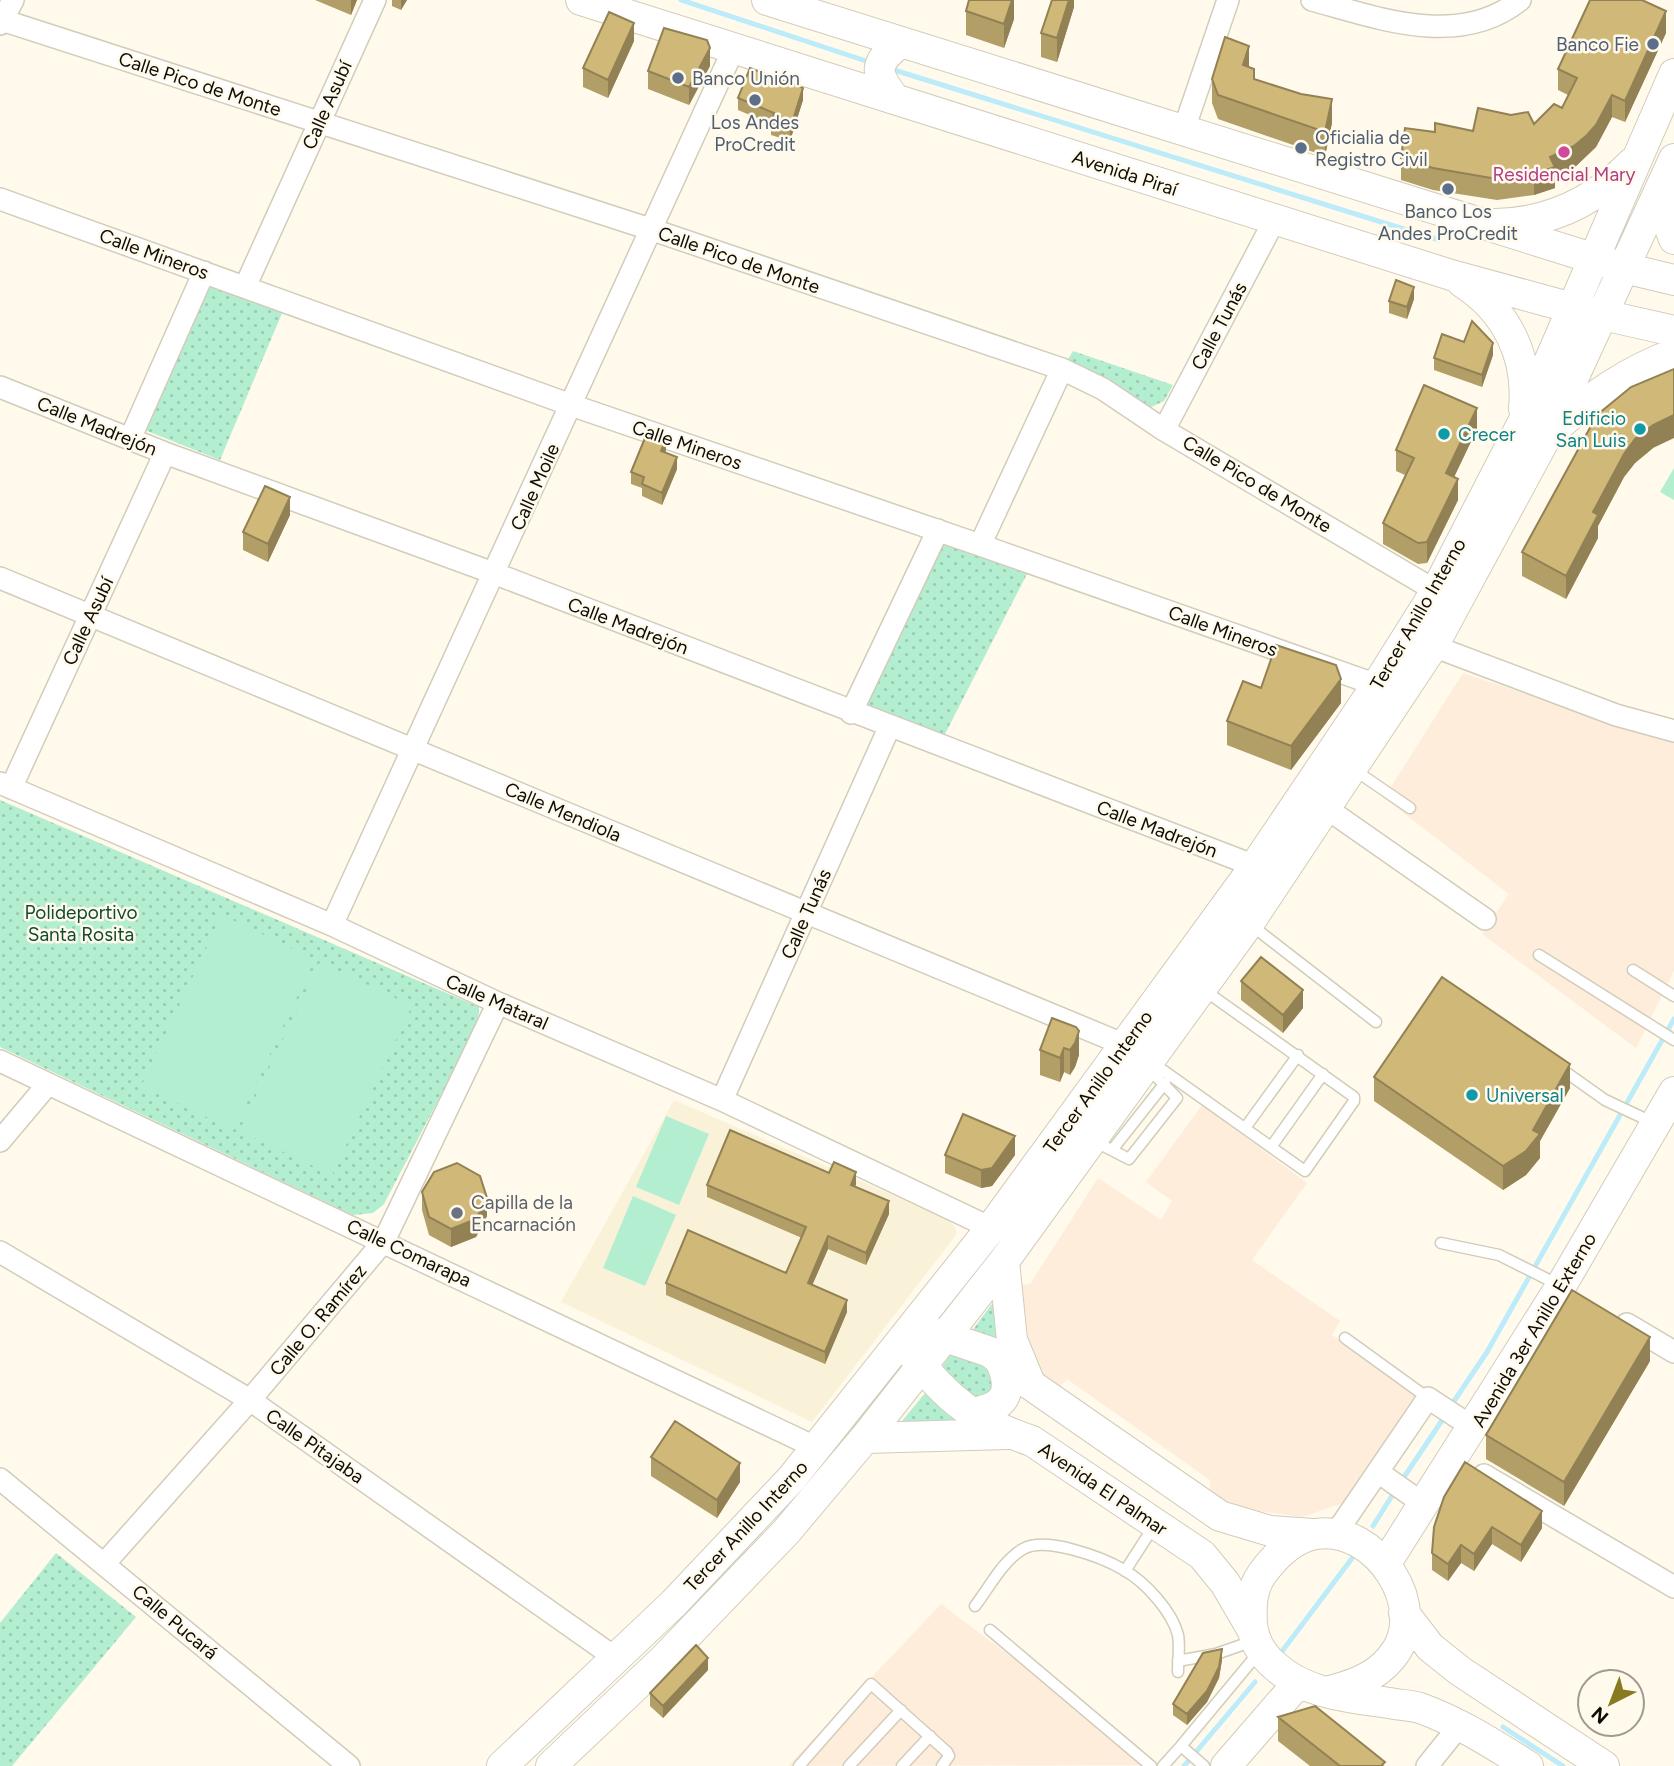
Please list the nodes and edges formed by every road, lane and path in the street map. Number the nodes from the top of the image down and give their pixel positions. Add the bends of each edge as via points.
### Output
1 (13, 0) edge
2 (375, 0) edge
3 (581, 0) edge
4 (767, 0) edge
5 (1228, 0) edge
6 (1311, 0) edge
7 (1520, 0) edge
8 (1, 22) edge
9 (880, 42) junction
10 (734, 48) junction
11 (1674, 74) edge
12 (873, 87) junction
13 (319, 123) junction
14 (1183, 132) junction
15 (1639, 155) junction
16 (1672, 163) edge
17 (0, 199) edge
18 (1274, 221) junction
19 (1483, 225) junction
20 (653, 230) junction
21 (1674, 239) edge
22 (1593, 259) junction
23 (1624, 268) junction
24 (204, 272) junction
25 (1451, 275) junction
26 (1674, 281) edge
27 (245, 287) junction
28 (1572, 308) junction
29 (1602, 315) junction
30 (1674, 331) edge
31 (1674, 354) edge
32 (1062, 369) junction
33 (0, 387) edge
34 (571, 405) junction
35 (1535, 429) junction
36 (1164, 430) junction
37 (130, 439) junction
38 (166, 453) junction
39 (938, 530) junction
40 (980, 545) junction
41 (496, 574) junction
42 (0, 578) edge
43 (1436, 591) junction
44 (90, 616) junction
45 (1421, 641) junction
46 (1388, 694) junction
47 (851, 713) junction
48 (889, 728) junction
49 (1674, 731) edge
50 (412, 748) junction
51 (1353, 769) junction
52 (5, 785) edge
53 (1326, 808) junction
54 (1410, 808) dead end
55 (1303, 844) junction
56 (1255, 866) junction
57 (806, 914) junction
58 (1485, 919) dead end
59 (1249, 923) junction
60 (332, 925) junction
61 (1539, 955) dead end
62 (1633, 970) dead end
63 (1202, 988) junction
64 (1674, 996) edge
65 (498, 1003) junction
66 (1376, 1022) dead end
67 (1674, 1041) edge
68 (1298, 1055) junction
69 (0, 1061) edge
70 (1551, 1062) edge
71 (1146, 1064) junction
72 (1323, 1074) junction
73 (48, 1084) junction
74 (722, 1100) junction
75 (1662, 1113) edge
76 (1245, 1128) junction
77 (0, 1141) edge
78 (1101, 1145) junction
79 (1271, 1147) junction
80 (991, 1228) junction
81 (384, 1241) junction
82 (1441, 1243) dead end
83 (0, 1252) edge
84 (1004, 1261) junction
85 (1564, 1288) junction
86 (1606, 1312) edge
87 (908, 1334) junction
88 (946, 1336) junction
89 (1345, 1338) dead end
90 (1674, 1352) edge
91 (1000, 1360) junction
92 (923, 1368) junction
93 (1031, 1385) junction
94 (250, 1400) junction
95 (1435, 1402) junction
96 (1060, 1405) junction
97 (971, 1413) junction
98 (1469, 1425) junction
99 (1020, 1437) junction
100 (865, 1438) junction
101 (817, 1448) junction
102 (1455, 1458) junction
103 (1386, 1477) junction
104 (0, 1479) edge
105 (1419, 1500) junction
106 (1220, 1516) junction
107 (1156, 1523) junction
108 (786, 1532) junction
109 (1325, 1533) junction
110 (1202, 1555) junction
111 (1386, 1563) junction
112 (104, 1564) junction
113 (1125, 1571) junction
114 (1674, 1587) edge
115 (674, 1603) junction
116 (975, 1606) dead end
117 (1404, 1613) junction
118 (990, 1630) dead end
119 (1256, 1640) junction
120 (617, 1659) junction
121 (663, 1660) junction
122 (1298, 1684) junction
123 (1326, 1692) junction
124 (901, 1710) junction
125 (603, 1718) junction
126 (1460, 1726) junction
127 (930, 1736) junction
128 (1184, 1749) junction
129 (349, 1766) edge
130 (502, 1766) edge
131 (551, 1766) edge
132 (799, 1766) edge
133 (849, 1766) edge
134 (902, 1766) edge
135 (942, 1766) edge
136 (1150, 1766) edge
137 (1163, 1766) edge
138 (1203, 1766) edge
139 (1226, 1766) edge
140 (1427, 1766) edge
141 (1528, 1766) edge
142 (1604, 1766) edge

1 - 8 street
2 - 13 street, Calle Asubí
3 - 10 main road, Avenida Piraí
4 - 9 main road
5 - 14 street
6 - 7 street via 1393,23 1430,27 1494,17
8 - 13 street, Calle Pico de Monte
9 - 12 main road via 872,62
9 - 14 main road
10 - 12 main road, Avenida Piraí
10 - 20 street, Calle Moile
11 - 15 main road, Tercer Anillo Interno
12 - 18 main road, Avenida Piraí
13 - 20 street, Calle Pico de Monte
13 - 27 street, Calle Asubí
14 - 19 main road
15 - 19 main road via 1595,194 1570,208 1513,224
15 - 22 main road, Tercer Anillo Interno
16 - 21 main road via 1665,195
16 - 23 main road, Tercer Anillo Interno
17 - 24 street, Calle Mineros
18 - 25 main road, Avenida Piraí
18 - 36 street, Calle Tunás
19 - 22 main road
20 - 32 street, Calle Pico de Monte
20 - 34 street, Calle Moile
22 - 23 main road
22 - 28 main road, Tercer Anillo Interno
23 - 26 main road
23 - 29 main road, Tercer Anillo Interno
24 - 27 street, Calle Mineros
24 - 37 street
25 - 28 main road, Avenida Piraí
25 - 35 main road via 1481,294 1510,331 1520,352
27 - 34 street, Calle Mineros
28 - 29 main road, Avenida Piraí
28 - 35 main road, Tercer Anillo Interno
29 - 30 main road, Avenida Piraí
29 - 35 main road, Tercer Anillo Interno
31 - 35 main road
32 - 36 street, Calle Pico de Monte via 1103,389
32 - 40 street
33 - 37 street, Calle Madrejón
34 - 39 street, Calle Mineros
34 - 41 street, Calle Moile
35 - 43 main road, Tercer Anillo Interno
35 - 45 main road, Tercer Anillo Interno
36 - 43 street, Calle Pico de Monte
37 - 38 street, Calle Madrejón
38 - 41 street, Calle Madrejón
38 - 44 street, Calle Asubí
39 - 40 street, Calle Mineros
39 - 47 street
40 - 46 street, Calle Mineros
41 - 47 street, Calle Madrejón
41 - 50 street, Calle Moile
42 - 44 street, Calle Mendiola
43 - 45 main road, Tercer Anillo Interno
44 - 50 street, Calle Mendiola
44 - 52 street, Calle Asubí
45 - 46 main road, Tercer Anillo Interno
45 - 49 street via 1616,715
46 - 51 main road, Tercer Anillo Interno
46 - 56 main road, Tercer Anillo Interno
47 - 48 street, Calle Madrejón
48 - 56 street, Calle Madrejón
48 - 57 street, Calle Tunás
50 - 57 street, Calle Mendiola
50 - 60 street, Calle Moile
51 - 53 main road, Tercer Anillo Interno
51 - 54 lane
52 - 60 street, Calle Mataral
53 - 55 main road, Tercer Anillo Interno
53 - 58 street
55 - 56 street via 1281,861
55 - 59 main road, Tercer Anillo Interno
56 - 59 street via 1261,895
56 - 71 main road, Tercer Anillo Interno
57 - 71 street, Calle Mendiola
57 - 74 street, Calle Tunás
59 - 63 main road, Tercer Anillo Interno
59 - 66 lane
60 - 65 street, Calle Mataral
61 - 67 lane
62 - 64 lane
63 - 68 lane
63 - 71 main road, Tercer Anillo Interno
65 - 74 street, Calle Mataral
65 - 81 street, Calle O. Ramírez
68 - 72 lane
68 - 76 lane
69 - 73 street, Calle Comarapa
70 - 75 lane via 1616,1105
71 - 76 lane
71 - 78 main road, Tercer Anillo Interno
71 - 78 lane via 1177,1098 1131,1158
71 - 80 main road, Tercer Anillo Interno
72 - 79 lane
72 - 79 lane via 1355,1099 1307,1170
73 - 77 street
73 - 81 street, Calle Comarapa
74 - 80 street, Calle Mataral
75 - 85 main road, Avenida 3er Anillo Externo
76 - 79 lane
78 - 84 main road, Tercer Anillo Interno
80 - 87 main road, Tercer Anillo Interno
81 - 94 street, Calle O. Ramírez
81 - 101 street, Calle Comarapa
82 - 85 lane via 1499,1255
83 - 94 street, Calle Pitajaba
84 - 88 main road, Tercer Anillo Interno
84 - 93 main road via 1012,1340
85 - 98 main road, Avenida 3er Anillo Externo
86 - 90 street
87 - 88 main road
87 - 92 main road, Avenida El Palmar
87 - 101 main road, Tercer Anillo Interno
88 - 91 main road
88 - 92 main road, Tercer Anillo Interno
89 - 95 lane
91 - 93 main road
91 - 97 main road via 1007,1382 1003,1401
92 - 97 main road, Avenida El Palmar via 955,1403
92 - 100 main road, Tercer Anillo Interno
93 - 96 main road
94 - 112 street, Calle O. Ramírez
94 - 120 street, Calle Pitajaba
95 - 98 street
95 - 103 street
96 - 99 main road via 1038,1412
96 - 106 main road
97 - 99 main road, Avenida El Palmar
98 - 102 main road, Avenida 3er Anillo Externo
99 - 100 main road
99 - 107 main road, Avenida El Palmar
100 - 108 main road, Tercer Anillo Interno
101 - 108 main road via 814,1476
101 - 115 main road, Tercer Anillo Interno
102 - 105 main road, Avenida 3er Anillo Externo
102 - 114 street
103 - 105 street
103 - 109 street
104 - 112 street, Calle Pucará
105 - 111 main road, Avenida 3er Anillo Externo
106 - 109 main road via 1270,1531
106 - 110 main road via 1220,1534
107 - 110 main road, Avenida El Palmar
107 - 113 lane
108 - 121 main road, Tercer Anillo Interno
109 - 111 main road via 1354,1539
109 - 119 main road via 1291,1544 1257,1581 1251,1606
110 - 119 main road, Avenida El Palmar via 1225,1583
111 - 117 main road via 1397,1583
112 - 129 street, Calle Pucará
113 - 116 lane via 1087,1554 1042,1543 1013,1557
113 - 119 lane via 1159,1600 1178,1634 1178,1667
115 - 120 main road, Tercer Anillo Interno
115 - 121 main road via 652,1644
117 - 123 main road via 1402,1637 1392,1657 1352,1685
117 - 142 main road via 1430,1647 1460,1671
118 - 136 lane
119 - 122 main road
119 - 128 lane
120 - 125 main road via 621,1675
120 - 130 main road, Tercer Anillo Interno
121 - 125 main road, Tercer Anillo Interno
122 - 123 main road
122 - 139 main road
123 - 126 main road via 1417,1707
124 - 127 lane
124 - 132 lane via 871,1684
124 - 133 lane
125 - 131 main road, Tercer Anillo Interno
126 - 140 street
126 - 141 main road
127 - 134 lane
127 - 135 lane via 949,1756
128 - 137 lane
128 - 138 lane

